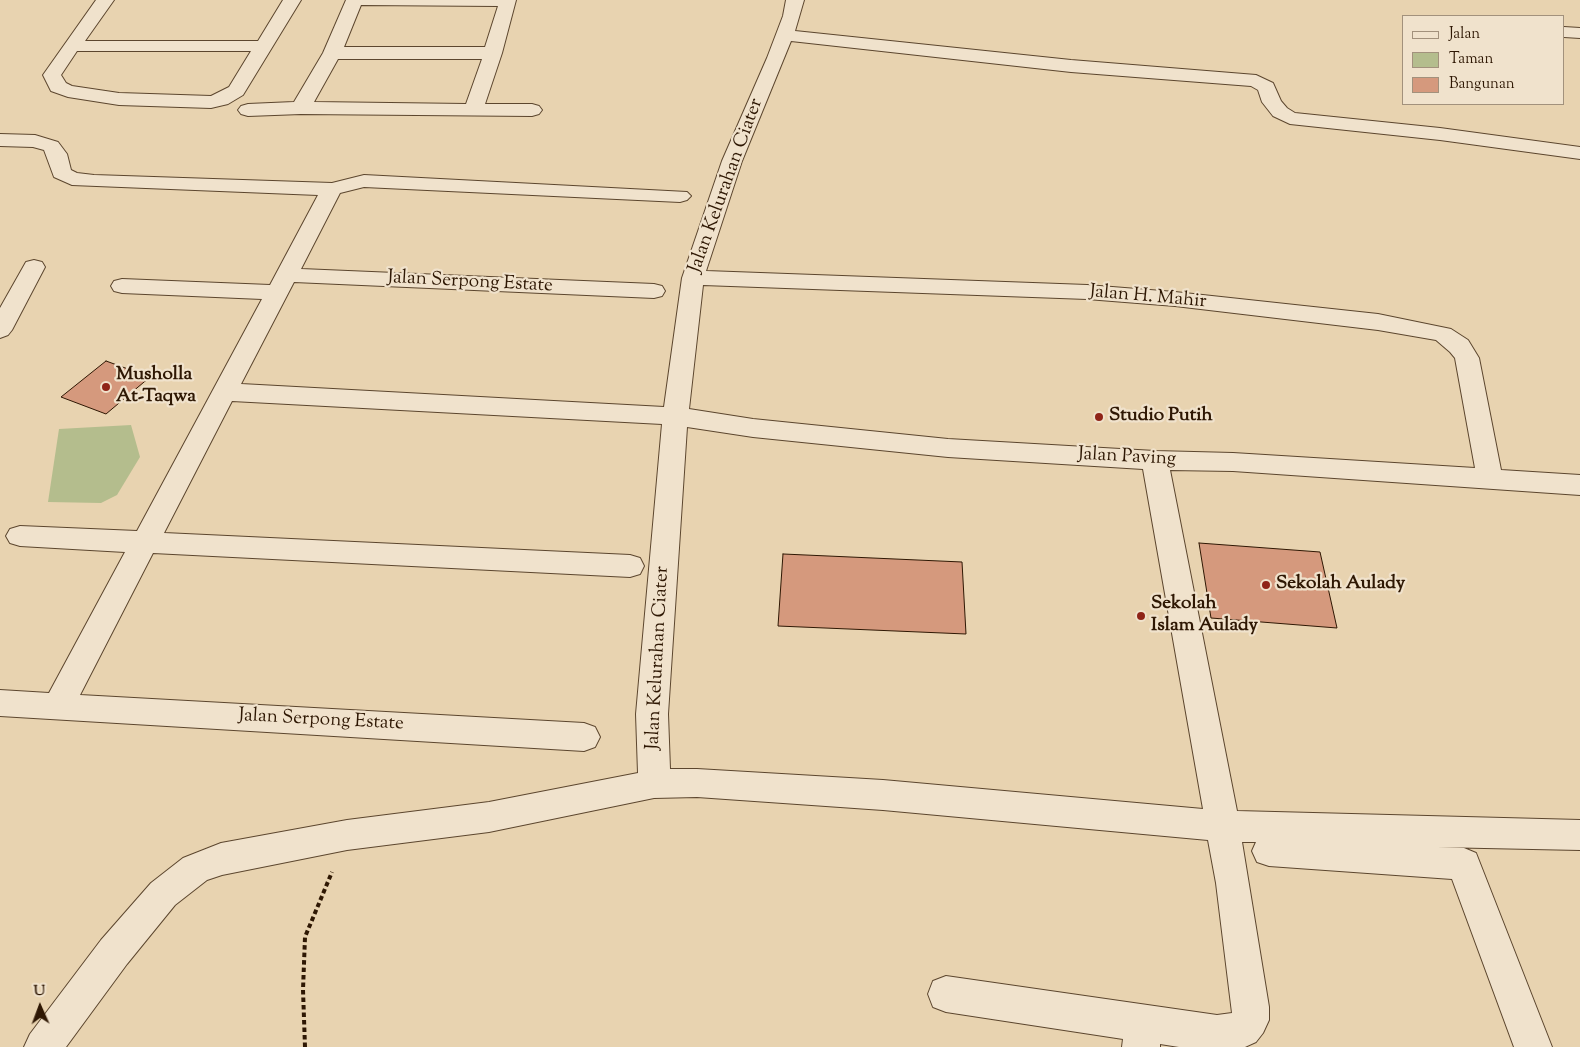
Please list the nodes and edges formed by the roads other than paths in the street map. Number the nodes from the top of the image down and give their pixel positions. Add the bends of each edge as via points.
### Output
1 (105, 0) edge
2 (292, 0) edge
3 (355, 0) edge
4 (508, 0) edge
5 (795, 0) edge
6 (1565, 32) edge
7 (1580, 33) edge
8 (784, 35) junction
9 (72, 46) junction
10 (264, 46) junction
11 (332, 53) junction
12 (493, 53) junction
13 (301, 108) junction
14 (474, 109) junction
15 (248, 110) dead end
16 (532, 110) dead end
17 (0, 140) edge
18 (1580, 153) edge
19 (332, 189) junction
20 (680, 196) dead end
21 (34, 267) dead end
22 (693, 278) junction
23 (282, 284) junction
24 (122, 286) dead end
25 (654, 292) dead end
26 (0, 330) edge
27 (224, 392) junction
28 (675, 416) junction
29 (1154, 460) junction
30 (1490, 480) junction
31 (1580, 485) edge
32 (20, 536) dead end
33 (146, 541) junction
34 (630, 566) dead end
35 (0, 703) edge
36 (58, 706) junction
37 (584, 737) dead end
38 (654, 784) junction
39 (1222, 826) junction
40 (1580, 835) edge
41 (1269, 851) dead end
42 (946, 994) dead end
43 (1141, 1035) edge
44 (43, 1047) edge
45 (1533, 1047) edge

1 - 9 street
2 - 10 street
3 - 4 street
3 - 11 street
4 - 12 street
5 - 8 street, Jalan Kelurahan Ciater
6 - 7 street
8 - 18 street via 1071,66 1256,81 1266,87 1272,102 1290,118
8 - 22 street, Jalan Kelurahan Ciater via 732,161
9 - 10 street
9 - 10 street via 52,75 58,87 119,99 202,102 221,100 236,91
11 - 12 street
11 - 13 street
12 - 14 street
13 - 14 street
13 - 15 street
14 - 16 street
17 - 19 street via 35,141 51,146 57,154 61,173 72,179
19 - 20 street via 364,181
19 - 23 street
21 - 26 street
22 - 28 street, Jalan Kelurahan Ciater
22 - 30 street, Jalan H. Mahir via 1087,292 1378,322 1443,334 1459,346 1467,358
23 - 24 street, Jalan Serpong Estate
23 - 25 street, Jalan Serpong Estate
23 - 27 street
27 - 28 street
27 - 33 street
28 - 29 street, Jalan Paving via 753,428 948,448
28 - 38 street, Jalan Kelurahan Ciater via 652,714
29 - 30 street, Jalan Paving via 1233,462
29 - 39 street
30 - 31 street, Jalan Paving
32 - 33 street
33 - 34 street
33 - 36 street
35 - 36 street, Jalan Serpong Estate
36 - 37 street, Jalan Serpong Estate
38 - 39 street via 697,783 883,795
38 - 44 street via 489,817 347,835 221,859 195,869 163,894 114,952
39 - 40 street
39 - 43 street via 1251,1007 1250,1020 1243,1029 1217,1034
41 - 45 street via 1464,864
42 - 43 street

